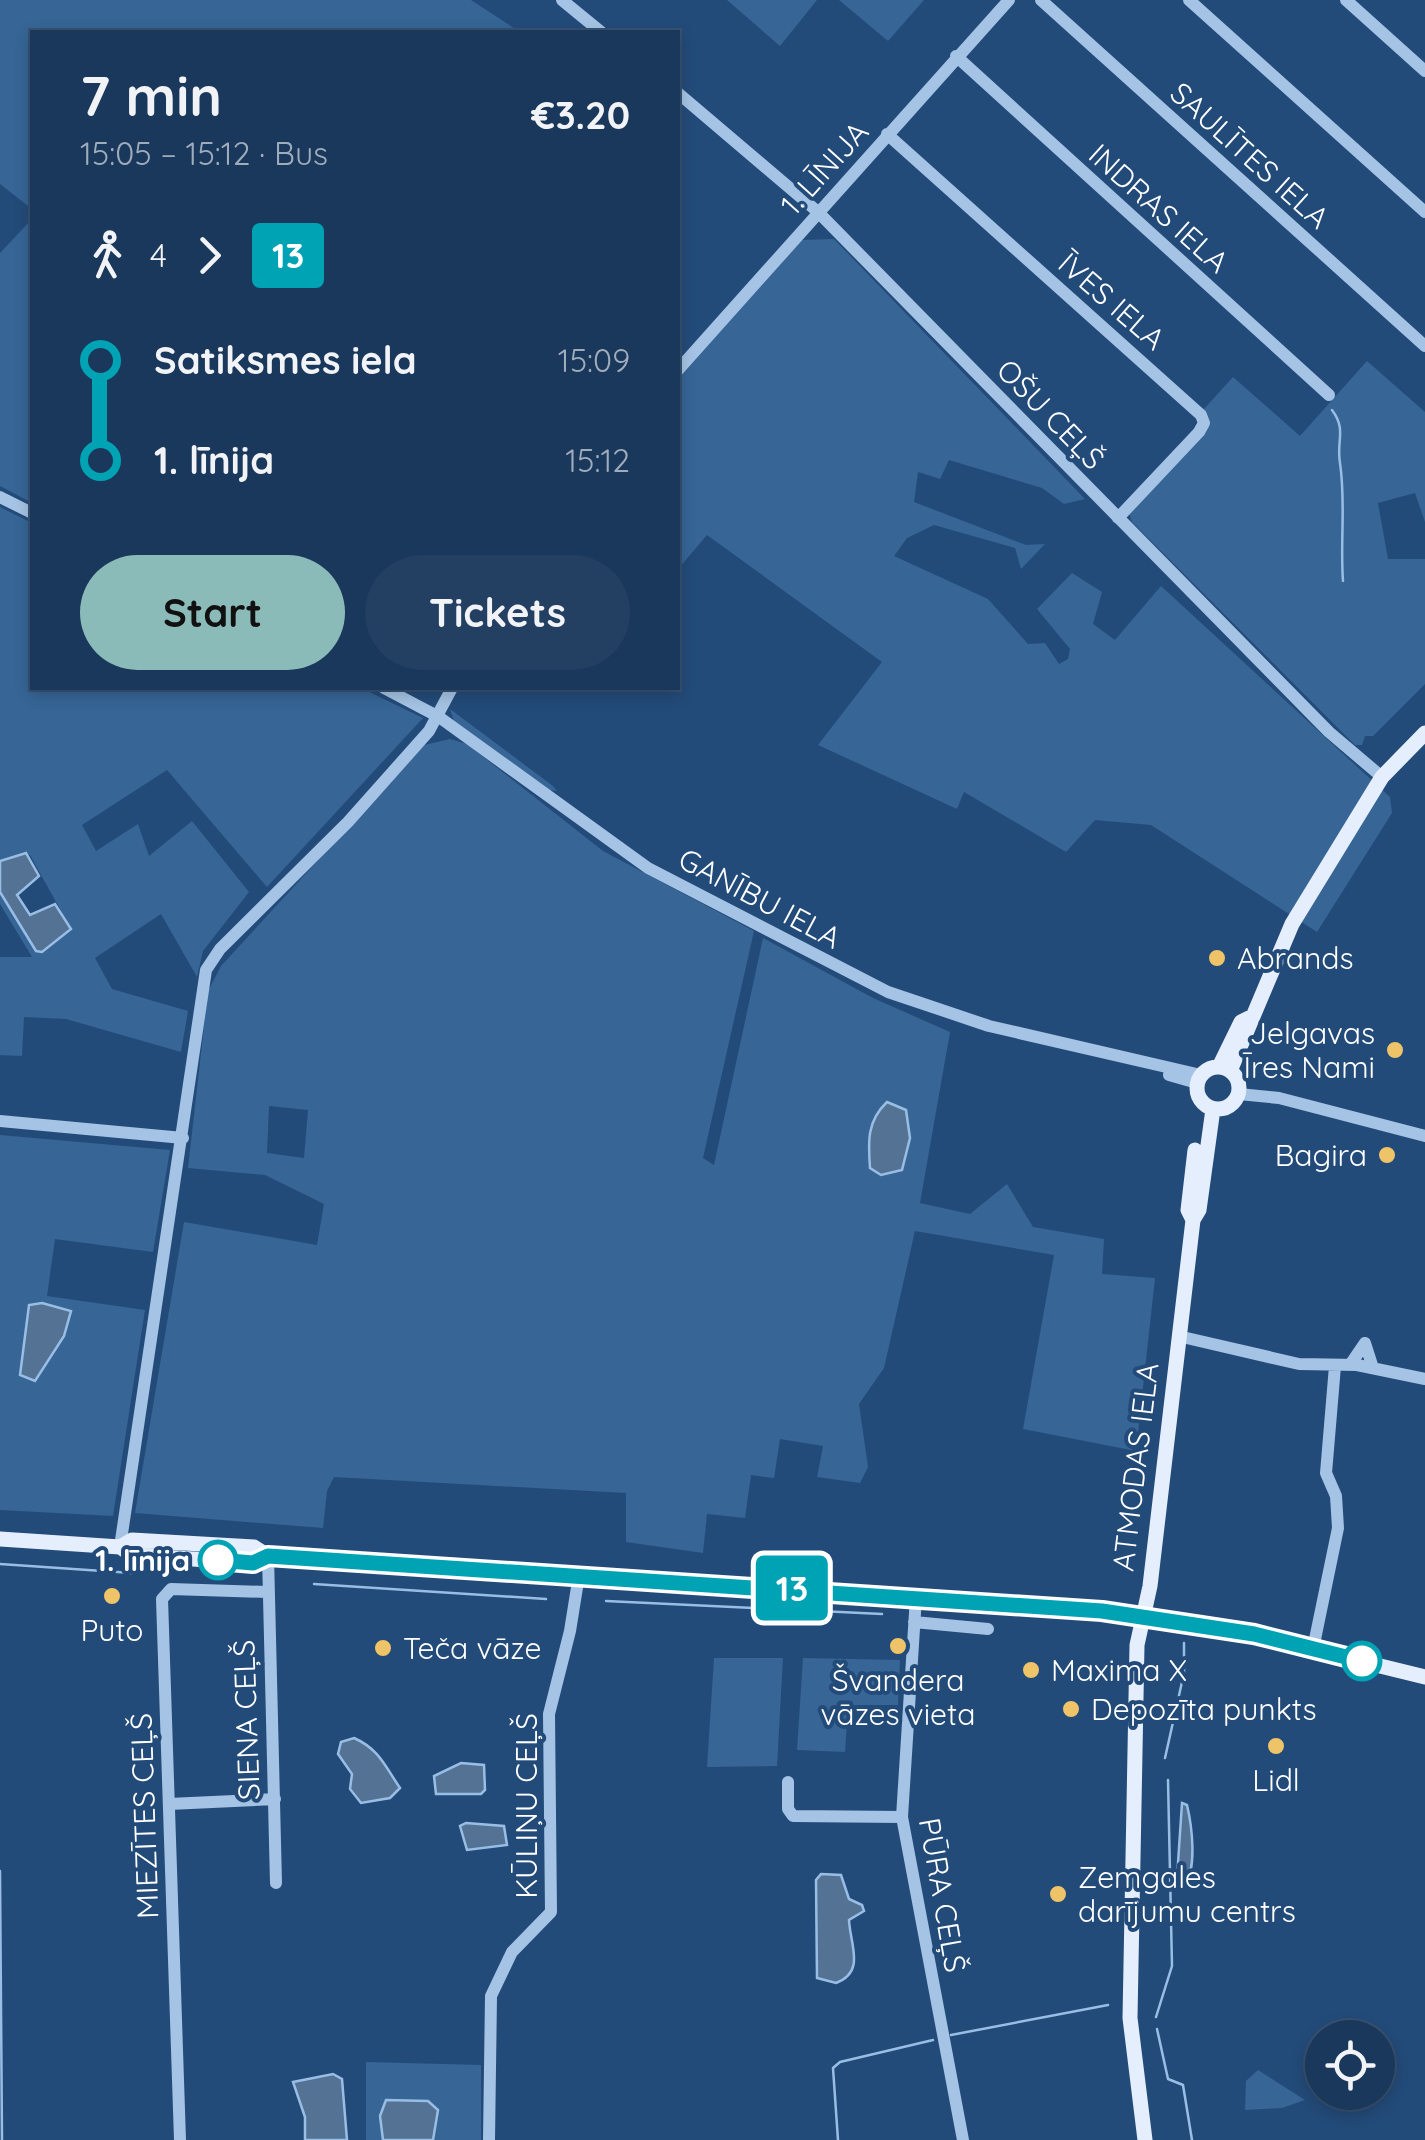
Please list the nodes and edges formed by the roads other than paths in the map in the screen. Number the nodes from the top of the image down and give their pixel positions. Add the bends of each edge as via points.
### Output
1 (562, 0) edge
2 (1008, 0) edge
3 (1042, 0) edge
4 (1189, 0) edge
5 (1346, 0) edge
6 (599, 30) edge
7 (956, 56) junction
8 (1425, 71) edge
9 (680, 95) edge
10 (887, 134) junction
11 (818, 212) junction
12 (1425, 212) edge
13 (1425, 346) edge
14 (680, 368) edge
15 (1329, 395) dead end
16 (0, 496) edge
17 (30, 512) edge
18 (1118, 518) junction
19 (388, 690) edge
20 (451, 690) edge
21 (438, 717) junction
22 (1425, 734) edge
23 (1382, 777) junction
24 (1199, 1079) junction
25 (1232, 1079) junction
26 (1208, 1106) junction
27 (0, 1121) edge
28 (1425, 1136) edge
29 (183, 1138) junction
30 (1178, 1336) junction
31 (1350, 1365) junction
32 (1334, 1366) junction
33 (1373, 1368) junction
34 (1425, 1379) edge
35 (0, 1539) edge
36 (120, 1547) junction
37 (268, 1556) junction
38 (579, 1575) junction
39 (266, 1592) junction
40 (916, 1597) junction
41 (1141, 1616) junction
42 (914, 1622) junction
43 (988, 1629) dead end
44 (1313, 1648) junction
45 (1425, 1677) edge
46 (788, 1782) dead end
47 (275, 1800) junction
48 (169, 1804) junction
49 (902, 1817) junction
50 (276, 1883) dead end
51 (180, 2140) edge
52 (488, 2140) edge
53 (963, 2140) edge
54 (1145, 2140) edge

1 - 6 street
2 - 7 street, 1. LĪNIJA
3 - 13 street, SAULĪTES IELA
4 - 12 street
5 - 8 street
7 - 10 street, 1. LĪNIJA
7 - 15 street, INDRAS IELA
9 - 11 street, OŠU CEĻŠ
10 - 11 street, 1. LĪNIJA
10 - 18 street, ĪVES IELA via 1201,415 1199,432
11 - 14 street, 1. LĪNIJA
11 - 18 street, OŠU CEĻŠ
16 - 17 street
18 - 23 street, OŠU CEĻŠ via 1328,732
19 - 21 street, GANĪBU IELA
20 - 21 street
21 - 24 street, GANĪBU IELA via 648,868 888,992 989,1026
21 - 29 street via 206,970
22 - 23 main road
23 - 25 main road via 1292,924 1250,1018 1241,1022
24 - 25 main road
24 - 26 main road
25 - 26 main road via 1232,1105
25 - 28 street
26 - 30 main road, ATMODAS IELA via 1188,1210 1193,1220
27 - 29 street
29 - 36 street
30 - 32 street
30 - 41 main road, ATMODAS IELA
31 - 32 street
31 - 33 street
31 - 33 street via 1365,1343
32 - 44 street via 1326,1474 1338,1528
33 - 34 street
35 - 36 main road
36 - 37 main road via 132,1540 254,1547
37 - 38 main road
37 - 39 street, SIENA CEĻŠ
38 - 40 main road
38 - 52 street, KŪLIŅU CEĻŠ via 549,1714 551,1912 496,1978 489,2016
39 - 47 street, SIENA CEĻŠ
39 - 48 street, MIEZĪTES CEĻŠ via 171,1589 162,1599
40 - 41 main road
40 - 42 street, PŪRA CEĻŠ
41 - 44 main road
41 - 54 main road, ATMODAS IELA via 1130,2018
42 - 43 street
42 - 49 street, PŪRA CEĻŠ
44 - 45 main road
46 - 49 street via 794,1816
47 - 48 street
47 - 50 street, SIENA CEĻŠ
48 - 51 street, MIEZĪTES CEĻŠ
49 - 53 street, PŪRA CEĻŠ

